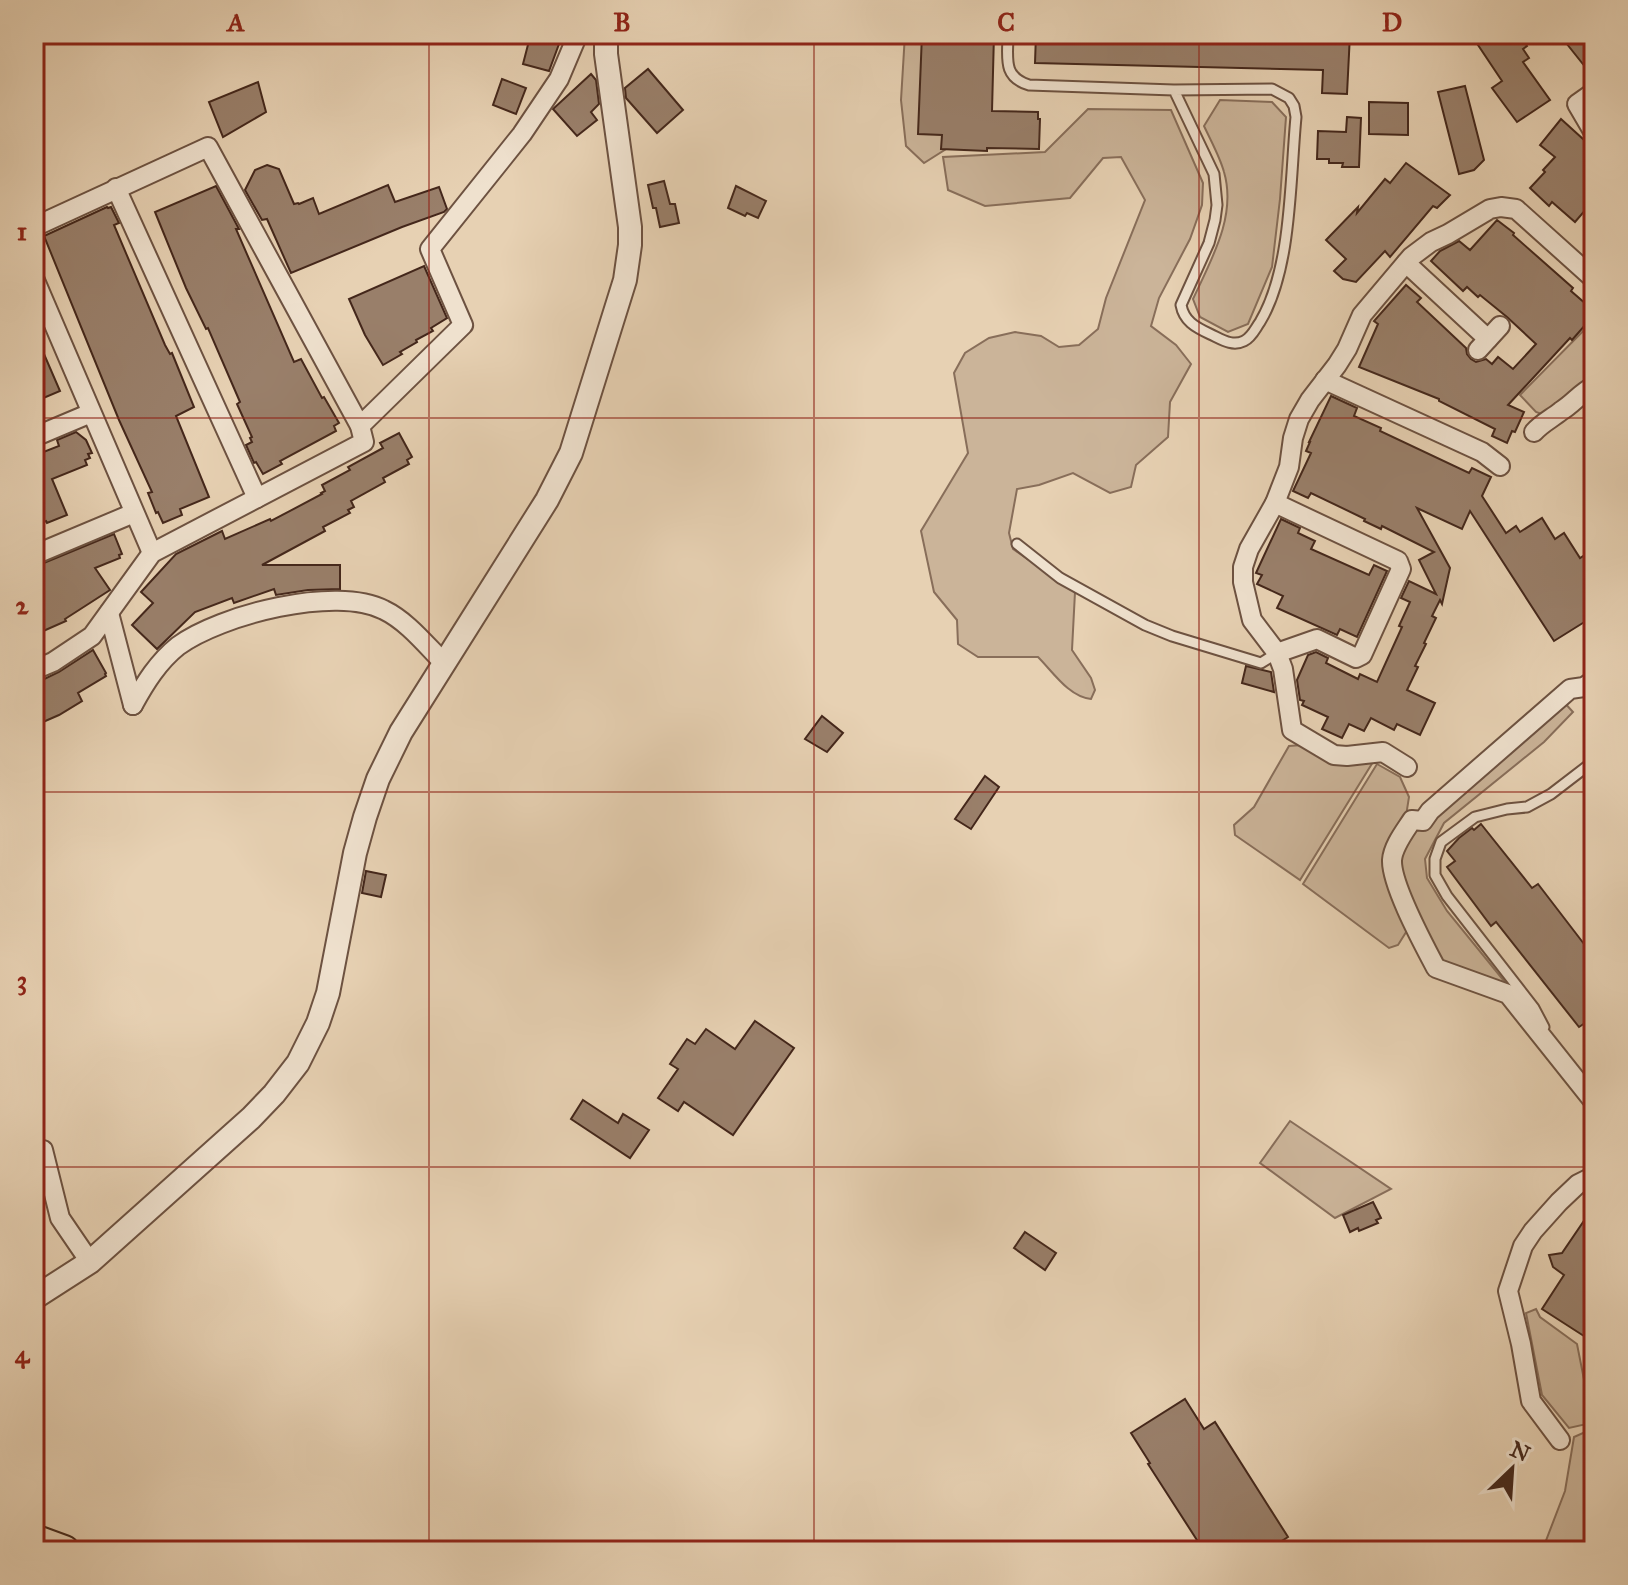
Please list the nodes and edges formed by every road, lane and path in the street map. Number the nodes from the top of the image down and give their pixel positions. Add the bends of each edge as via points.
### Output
1 (578, 34) edge
2 (606, 34) edge
3 (1008, 34) edge
4 (1174, 90) junction
5 (1594, 92) edge
6 (1594, 133) edge
7 (116, 188) junction
8 (34, 227) edge
9 (1406, 263) junction
10 (34, 278) edge
11 (1594, 279) edge
12 (38, 299) edge
13 (1489, 338) dead end
14 (1325, 380) junction
15 (1594, 386) edge
16 (91, 413) junction
17 (360, 426) junction
18 (1534, 432) dead end
19 (34, 437) edge
20 (1500, 466) dead end
21 (257, 498) junction
22 (1275, 503) junction
23 (134, 513) junction
24 (1017, 544) dead end
25 (152, 553) junction
26 (34, 555) edge
27 (109, 613) junction
28 (1277, 653) junction
29 (444, 663) junction
30 (34, 670) edge
31 (1594, 682) edge
32 (1594, 761) edge
33 (1407, 767) dead end
34 (1565, 1065) junction
35 (1594, 1102) edge
36 (43, 1150) dead end
37 (1594, 1176) edge
38 (90, 1262) junction
39 (34, 1298) edge
40 (1560, 1440) dead end
41 (34, 1540) edge
42 (64, 1551) edge

1 - 17 street via 559,79 522,134 430,249 463,325
2 - 29 street via 630,227 625,280 565,467
3 - 4 lane via 1009,71 1023,83
4 - 4 lane via 1272,89 1294,106 1285,244 1276,286 1250,337 1240,343 1196,327 1183,315 1181,305 1209,243 1217,205 1214,174
5 - 6 street via 1577,104
7 - 8 street
7 - 17 street via 208,147
7 - 21 street
9 - 11 street via 1431,242 1501,207 1516,209
9 - 13 street
9 - 14 street via 1362,315
10 - 12 street
12 - 16 street
14 - 20 street via 1394,421 1463,452 1482,452
14 - 22 street via 1299,419
15 - 18 street
16 - 19 street
16 - 23 street
17 - 21 street via 364,442
21 - 25 street
22 - 28 street via 1249,549 1243,582 1252,620
22 - 28 street via 1398,561 1401,569 1362,655 1356,658 1317,639
23 - 25 street
23 - 26 street
24 - 28 lane via 1060,578 1145,625 1261,663
25 - 27 street
27 - 29 street via 133,705 157,666 179,646 212,627 284,604 371,604 400,620
27 - 30 street via 92,636
28 - 33 street via 1292,730 1334,755 1383,752
29 - 38 street via 378,779 355,853 328,993 298,1063 251,1118
31 - 34 street via 1570,689 1423,821 1412,820 1392,859 1396,882 1436,968 1508,994
32 - 34 lane via 1527,807 1475,817 1441,842 1435,859 1435,875 1447,896 1534,1008
34 - 35 street
36 - 38 street via 60,1218
37 - 40 street via 1578,1184 1533,1231 1508,1291 1531,1401
38 - 39 street
41 - 42 highway

